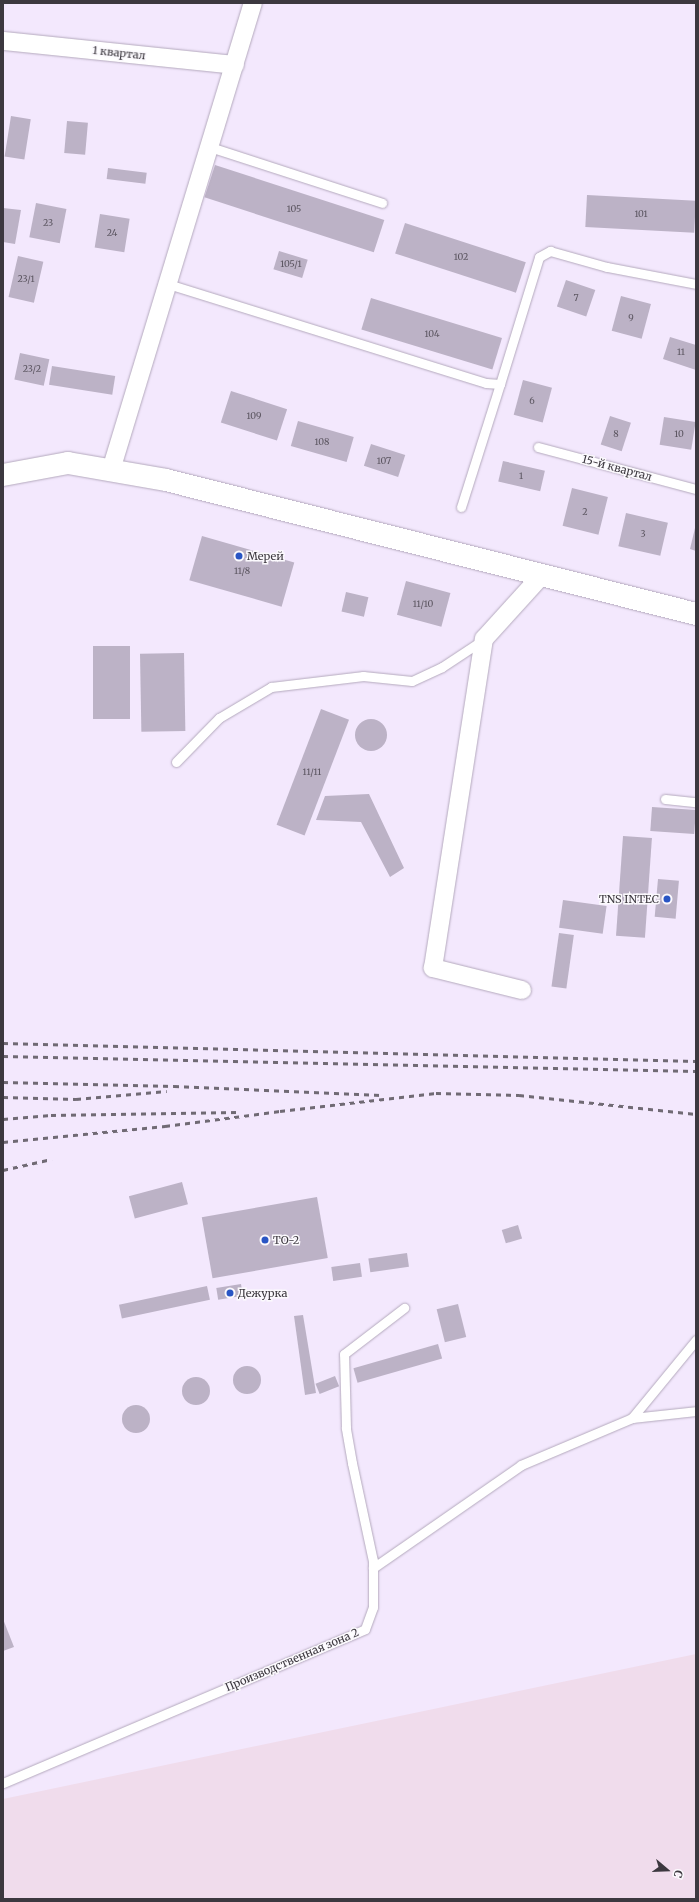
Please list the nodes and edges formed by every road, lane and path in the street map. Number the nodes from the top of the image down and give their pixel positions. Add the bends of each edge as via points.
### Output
1 (253, 3) edge
2 (3, 41) edge
3 (234, 65) junction
4 (210, 147) junction
5 (382, 203) dead end
6 (168, 284) junction
7 (696, 284) edge
8 (500, 384) junction
9 (538, 447) dead end
10 (111, 470) junction
11 (3, 475) edge
12 (696, 489) edge
13 (461, 507) dead end
14 (542, 575) junction
15 (696, 614) edge
16 (484, 639) junction
17 (176, 762) dead end
18 (665, 799) dead end
19 (696, 802) edge
20 (522, 990) dead end
21 (404, 1308) dead end
22 (696, 1340) edge
23 (696, 1411) edge
24 (632, 1418) junction
25 (373, 1568) junction
26 (3, 1783) edge

1 - 3 street
2 - 3 street, 1 квартал
3 - 4 street
4 - 5 lane
4 - 6 street
6 - 8 lane via 486,383
6 - 10 street
7 - 8 lane via 607,267 550,251 539,258
8 - 13 lane
9 - 12 lane, 15-й квартал
10 - 11 street via 68,463
10 - 14 street via 166,480
14 - 15 street
14 - 16 street
16 - 17 lane via 442,667 412,681 363,676 271,687 219,718
16 - 20 street via 433,968
18 - 19 lane
21 - 25 lane, Производственная зона 2 via 344,1354 346,1428
22 - 24 lane
23 - 24 lane
24 - 25 lane via 522,1465
25 - 26 lane, Производственная зона 2 via 374,1607 365,1629

